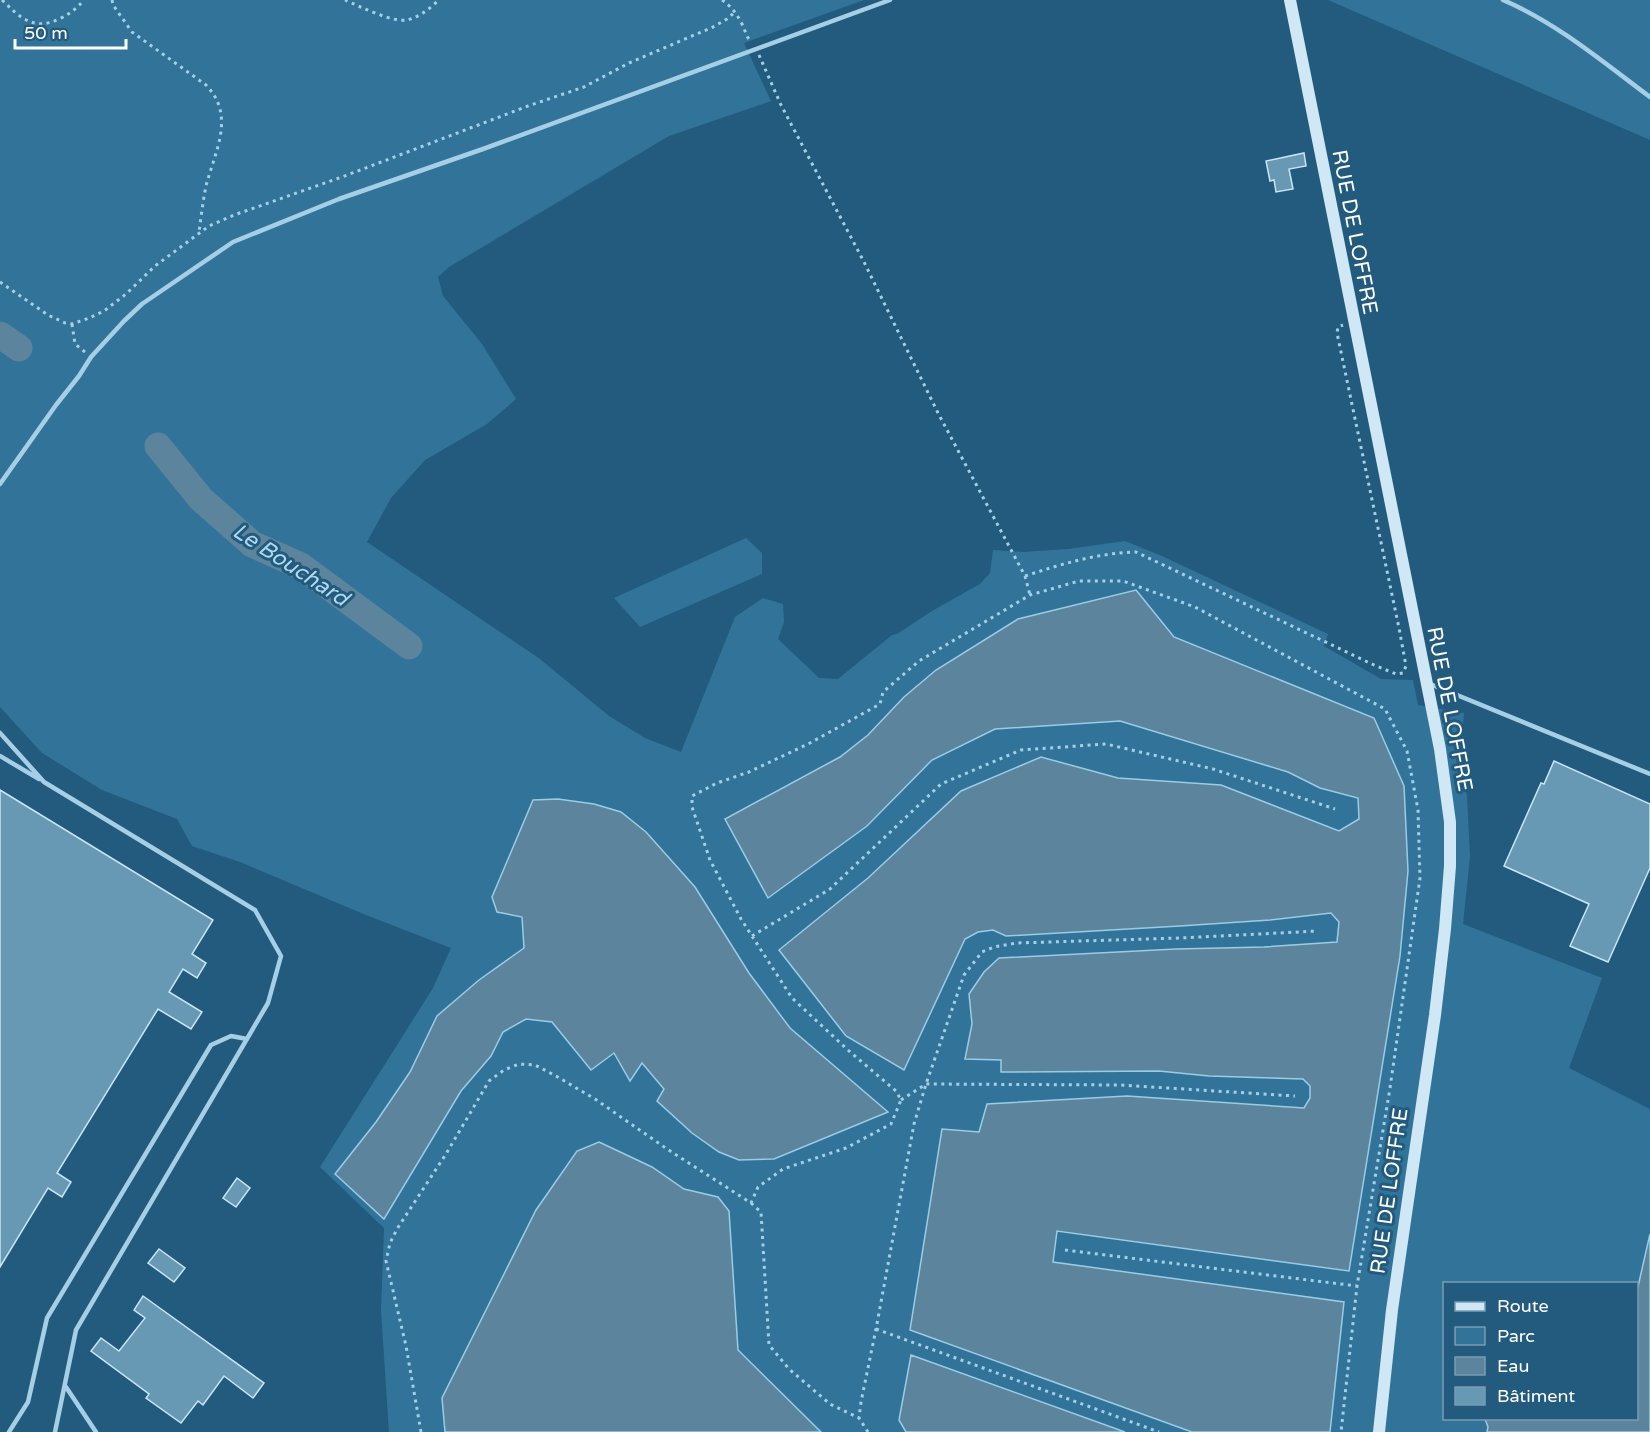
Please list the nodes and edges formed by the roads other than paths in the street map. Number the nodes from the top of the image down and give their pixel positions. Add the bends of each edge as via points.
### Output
1 (890, 0) edge
2 (1290, 0) edge
3 (1503, 0) edge
4 (1650, 97) edge
5 (0, 484) edge
6 (1426, 683) junction
7 (0, 733) edge
8 (0, 756) edge
9 (1650, 774) edge
10 (44, 782) junction
11 (247, 1039) junction
12 (66, 1386) junction
13 (9, 1432) edge
14 (56, 1432) edge
15 (96, 1432) edge
16 (1379, 1432) edge

1 - 5 lane via 339,199 233,242 142,304 91,357
2 - 6 main road, RUE DE LOFFRE
3 - 4 lane via 1526,10 1586,49
6 - 9 lane
6 - 16 main road, RUE DE LOFFRE via 1449,809 1450,866 1440,980 1392,1310
7 - 10 lane
8 - 10 lane
10 - 11 lane via 255,910 281,956 268,1004
11 - 12 lane via 76,1330
11 - 13 lane via 231,1036 211,1045 47,1318 28,1402
12 - 14 lane
12 - 15 lane

